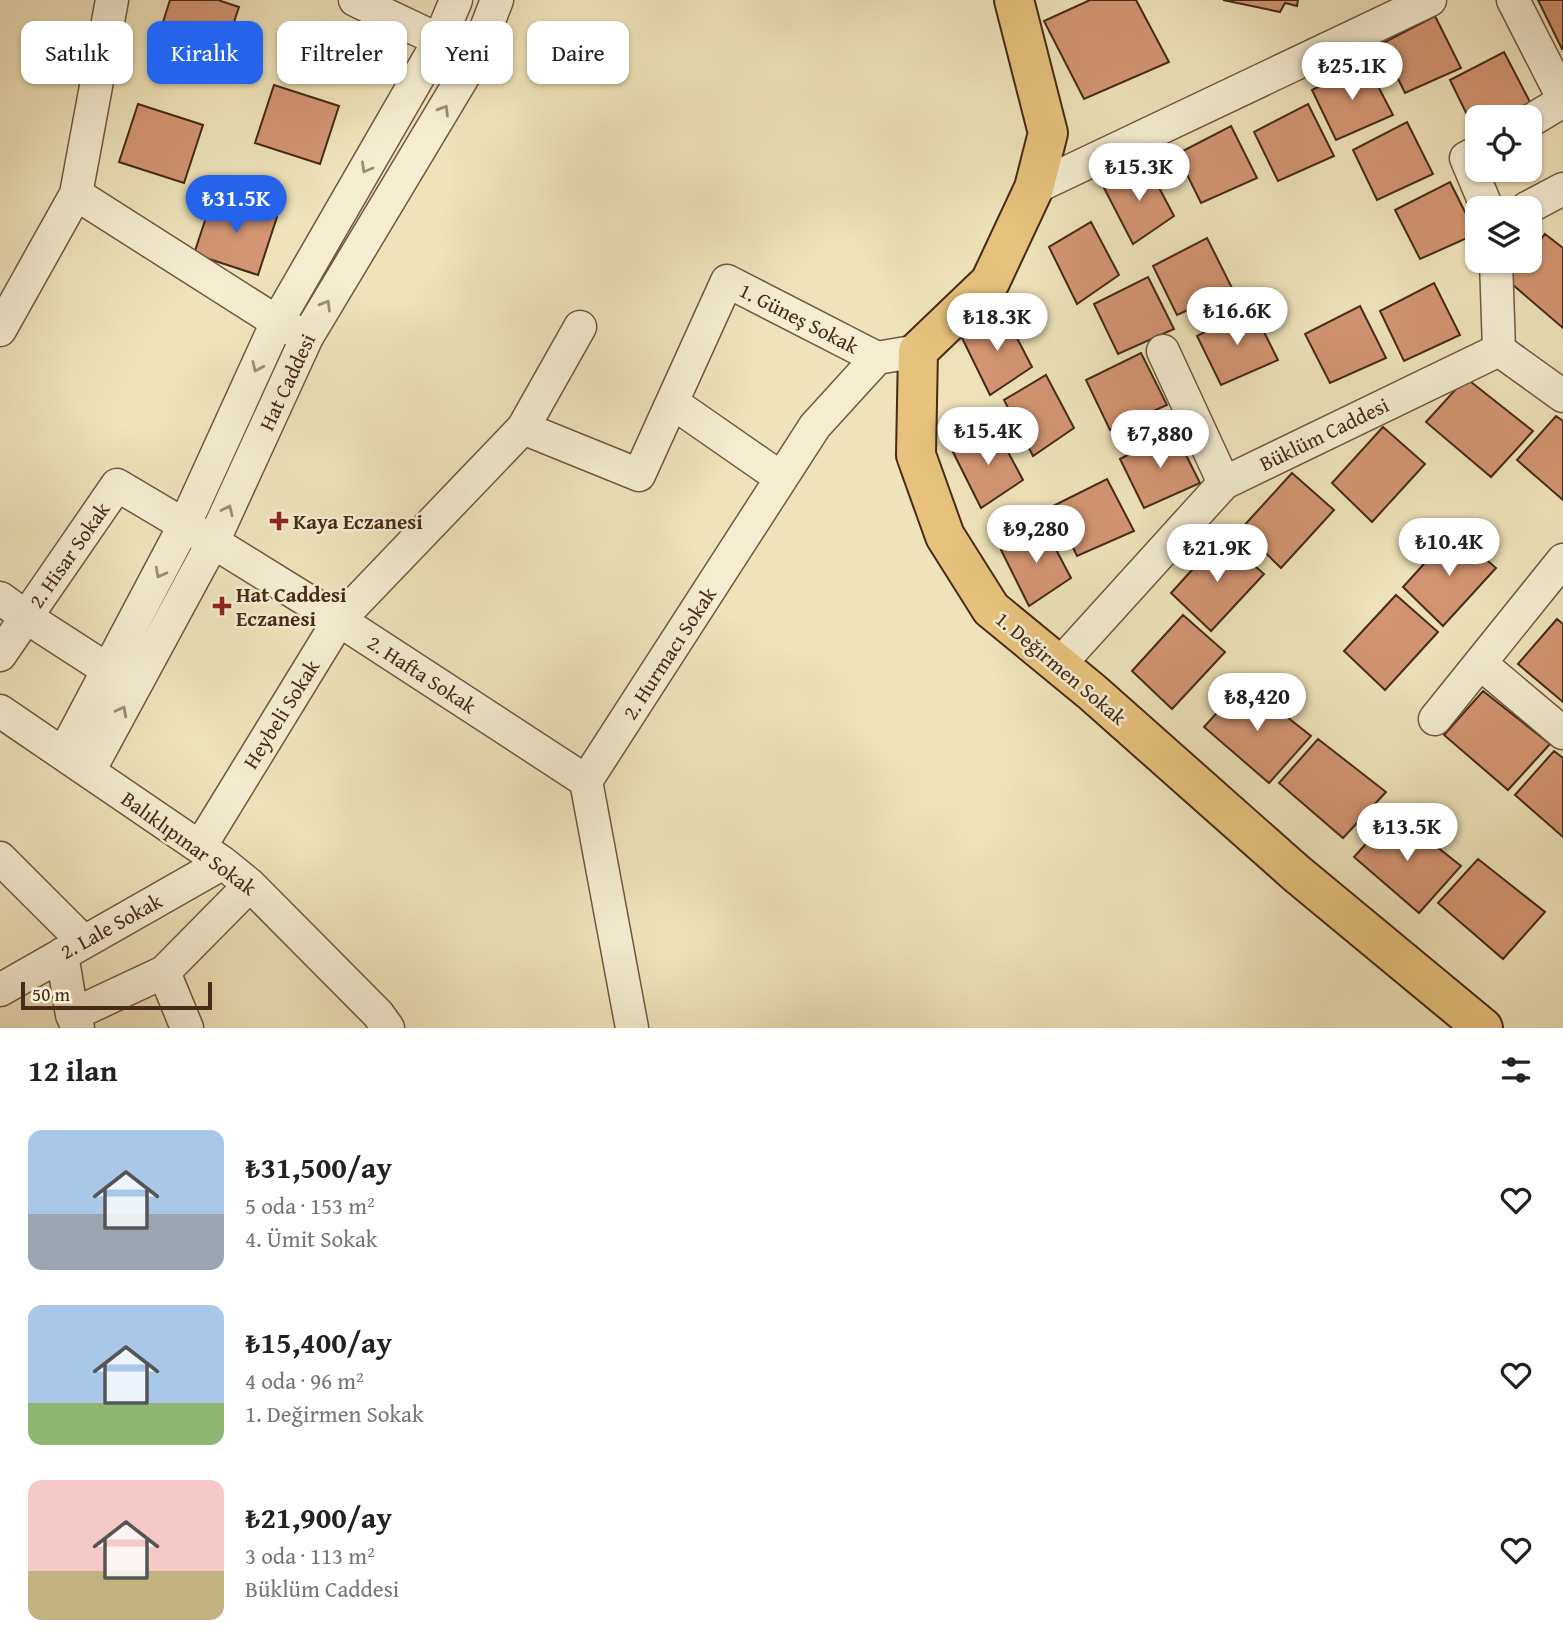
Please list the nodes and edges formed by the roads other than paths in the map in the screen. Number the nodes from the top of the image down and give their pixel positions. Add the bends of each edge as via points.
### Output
1 (112, 0) edge
2 (356, 0) edge
3 (456, 0) edge
4 (497, 0) edge
5 (1014, 0) edge
6 (1430, 0) edge
7 (1513, 0) edge
8 (447, 21) edge
9 (489, 21) edge
10 (421, 32) edge
11 (421, 72) edge
12 (459, 84) edge
13 (1563, 100) edge
14 (1542, 113) edge
15 (1034, 188) junction
16 (1563, 189) edge
17 (76, 194) junction
18 (1542, 200) edge
19 (1496, 273) edge
20 (277, 322) junction
21 (579, 327) dead end
22 (0, 330) edge
23 (307, 337) junction
24 (1499, 350) junction
25 (918, 351) junction
26 (1163, 351) dead end
27 (877, 358) junction
28 (1563, 396) edge
29 (673, 403) junction
30 (523, 428) junction
31 (781, 478) junction
32 (1224, 483) junction
33 (184, 526) junction
34 (213, 542) junction
35 (1563, 560) edge
36 (0, 598) edge
37 (26, 617) junction
38 (339, 620) junction
39 (0, 655) edge
40 (1480, 663) junction
41 (1059, 665) junction
42 (108, 670) junction
43 (1435, 719) dead end
44 (6, 726) edge
45 (1563, 733) edge
46 (76, 762) junction
47 (586, 781) junction
48 (211, 855) junction
49 (5, 873) edge
50 (250, 885) junction
51 (73, 948) junction
52 (164, 972) junction
53 (0, 990) edge
54 (75, 1022) edge
55 (187, 1028) edge
56 (388, 1028) edge
57 (632, 1028) edge
58 (1483, 1028) edge

1 - 17 street
2 - 10 street
3 - 8 street, Hat Caddesi
4 - 9 street, Hat Caddesi
5 - 15 main road via 1048,133
6 - 15 street
7 - 13 street
11 -> 20 street, Hat Caddesi
23 -> 12 street, Hat Caddesi
13 - 14 street
15 - 25 main road via 990,282
16 - 18 street
17 - 20 street
17 - 22 street
19 - 24 street
20 - 23 street
20 -> 33 street, Hat Caddesi
21 - 30 street, Heybeli Sokak
34 -> 23 street, Hat Caddesi
24 - 28 street
24 - 32 street, Büklüm Caddesi
25 - 27 street
25 - 41 main road, 1. Değirmen Sokak via 916,455 945,536 991,609
26 - 32 street
27 - 29 street, 1. Güneş Sokak via 727,281
27 - 31 street, 2. Hurmacı Sokak via 815,426
29 - 30 street, 1. Güneş Sokak via 639,475
29 - 31 street
30 - 38 street, Heybeli Sokak
31 - 47 street, 2. Hurmacı Sokak
32 - 41 street, Büklüm Caddesi
33 - 34 street, 2. Hafta Sokak
33 - 37 street, 2. Hisar Sokak via 117,485
33 -> 42 street, Hat Caddesi
34 - 38 street, 2. Hafta Sokak
46 -> 34 street, Hat Caddesi
35 - 40 street
36 - 37 street
37 - 39 street, 2. Hisar Sokak
37 - 42 street
38 - 47 street, 2. Hafta Sokak
38 - 48 street, Heybeli Sokak
40 - 43 street
40 - 45 street
41 - 58 main road, 1. Değirmen Sokak via 1296,873
42 - 46 street, Hat Caddesi
44 - 46 street, Balıklıpınar Sokak
46 - 48 street, Balıklıpınar Sokak
47 - 57 street
48 - 50 street, Balıklıpınar Sokak
48 - 51 street, 2. Lale Sokak
49 - 51 street
50 - 52 street
50 - 56 street, Balıklıpınar Sokak
51 - 53 street, 2. Lale Sokak
51 - 54 street
52 - 54 street
52 - 55 street

